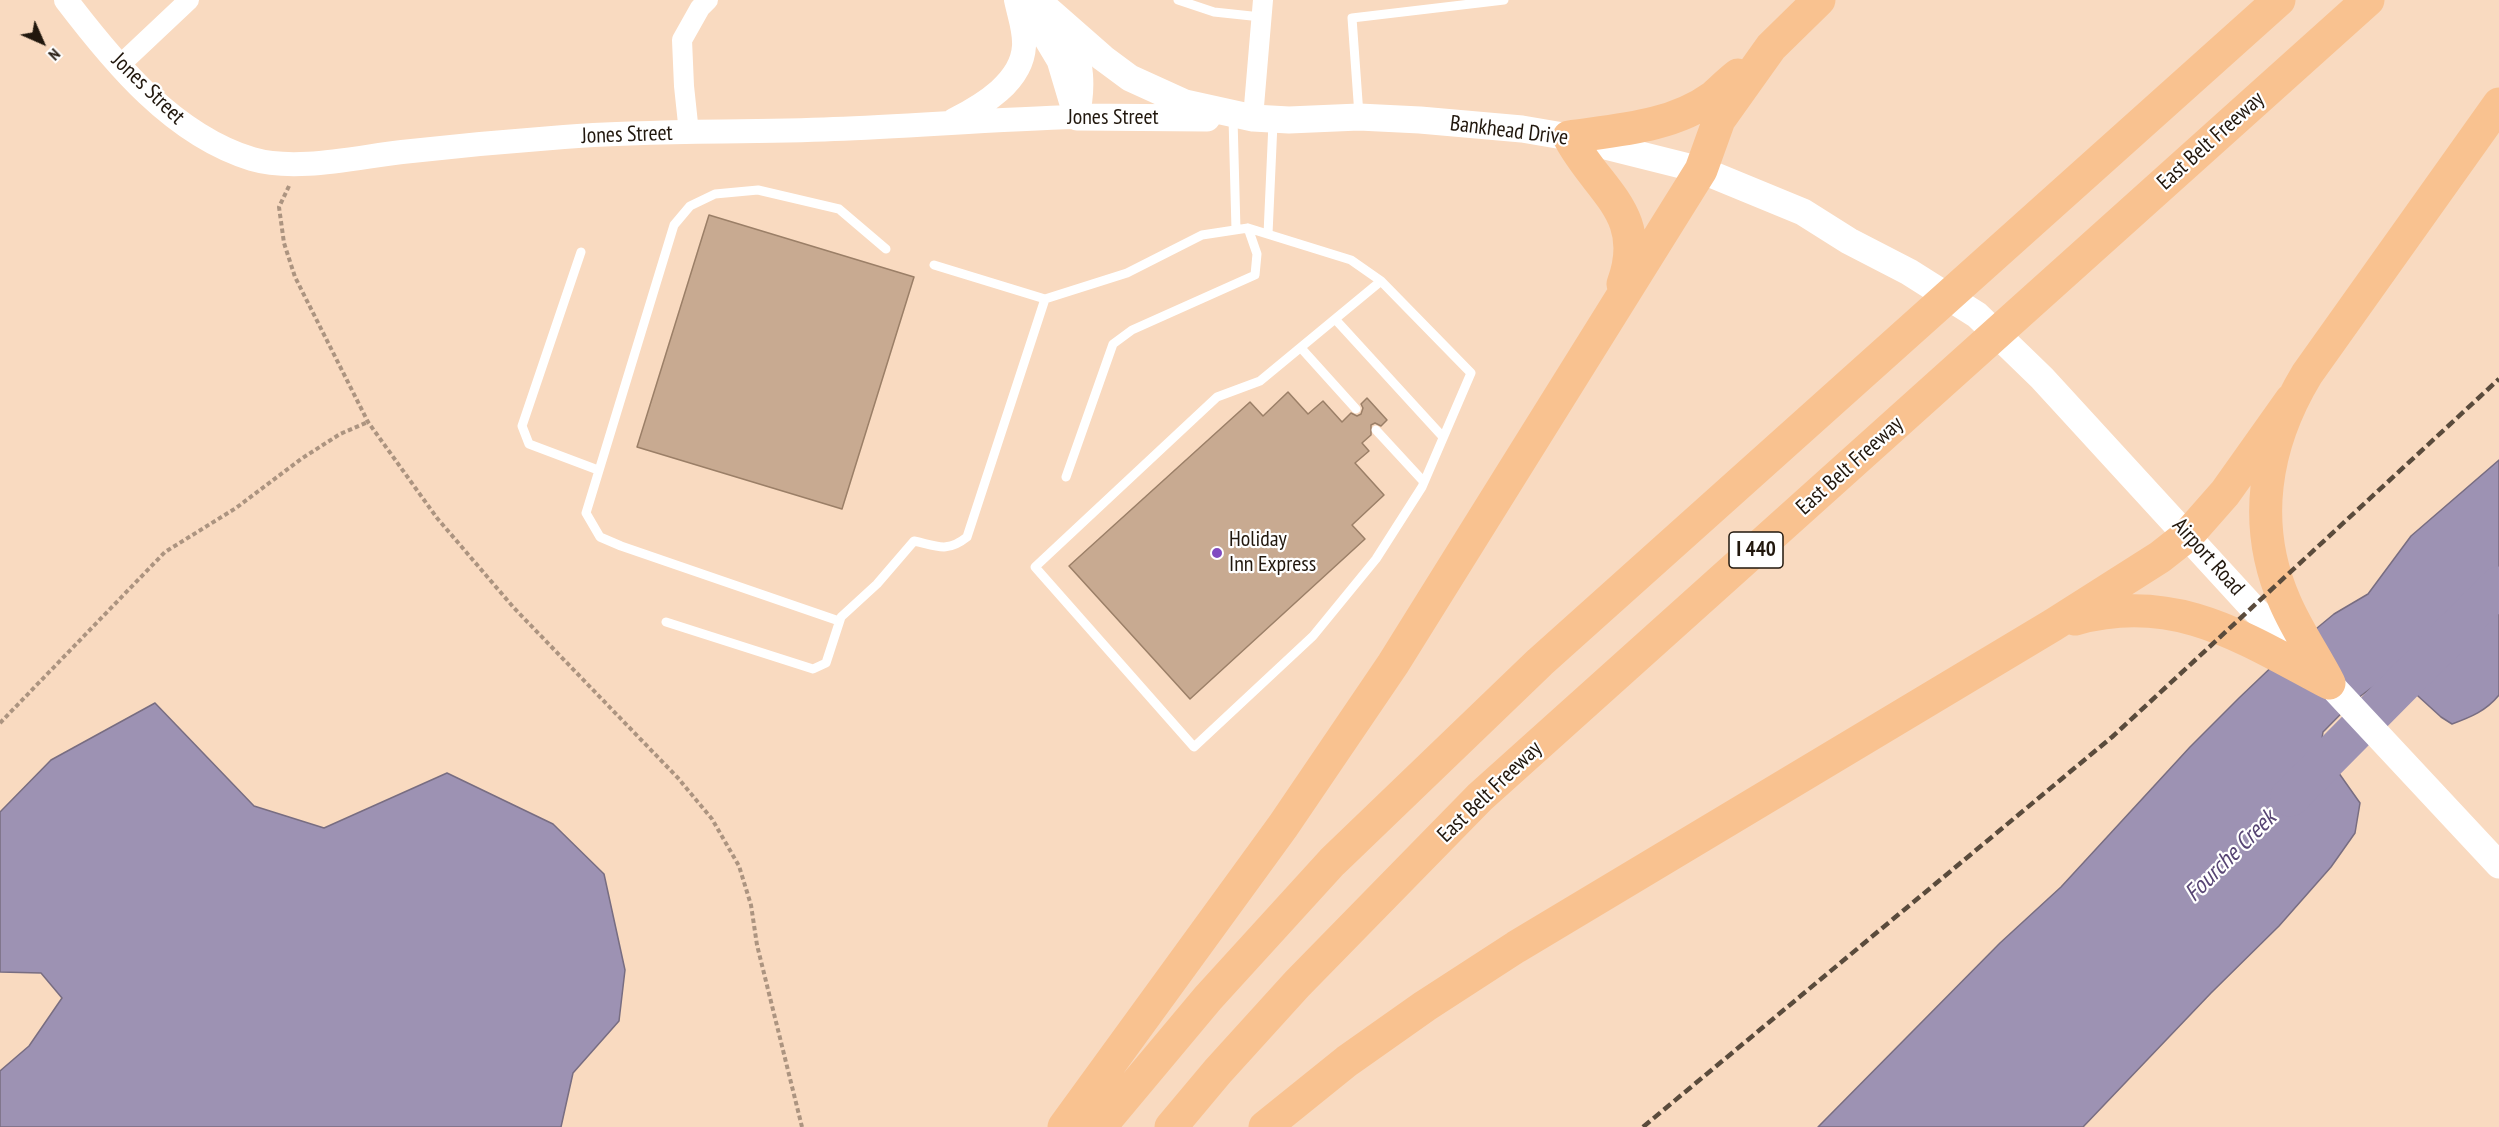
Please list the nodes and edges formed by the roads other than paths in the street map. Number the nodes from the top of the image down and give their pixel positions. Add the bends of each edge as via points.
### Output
1 (66, 0) edge
2 (189, 0) edge
3 (708, 0) edge
4 (1016, 0) edge
5 (1178, 0) edge
6 (1503, 0) edge
7 (1819, 0) edge
8 (2278, 0) edge
9 (2368, 0) edge
10 (1041, 4) edge
11 (1431, 5) edge
12 (1262, 8) edge
13 (1073, 33) junction
14 (1771, 47) junction
15 (120, 65) junction
16 (2499, 104) edge
17 (1077, 117) junction
18 (1359, 117) junction
19 (1253, 119) junction
20 (950, 122) junction
21 (689, 133) junction
22 (1569, 137) junction
23 (1701, 170) junction
24 (1248, 228) junction
25 (1236, 230) junction
26 (1268, 234) junction
27 (886, 249) dead end
28 (581, 252) dead end
29 (934, 265) dead end
30 (1381, 281) junction
31 (1045, 299) junction
32 (1614, 308) junction
33 (1977, 315) joint
34 (1335, 319) junction
35 (1300, 348) junction
36 (2291, 400) junction
37 (1356, 409) dead end
38 (1376, 430) dead end
39 (1443, 437) junction
40 (598, 470) junction
41 (1066, 477) dead end
42 (1424, 482) junction
43 (2188, 535) junction
44 (839, 621) junction
45 (666, 622) dead end
46 (2053, 625) junction
47 (2329, 683) junction
48 (2499, 866) edge
49 (1064, 1127) edge
50 (1100, 1127) edge
51 (1171, 1127) edge
52 (1265, 1127) edge

1 - 15 street, Jones Street
2 - 15 street
3 - 21 street via 682,40
4 - 20 street via 1024,46 1015,74 991,97
5 - 12 lane via 1214,12
6 - 11 lane
7 - 14 highway
8 - 50 highway, I 440 via 1540,662 1332,862 1208,998
9 - 51 highway, East Belt Freeway / I 440 via 1480,797 1298,984
10 - 13 main road, Bankhead Drive
10 - 17 main road, Bankhead Drive
11 - 18 lane via 1352,18
12 - 19 street
13 - 17 street via 1083,81
13 - 19 main road, Bankhead Drive via 1149,88 1185,103
14 - 22 highway via 1712,98 1689,110 1639,127
14 - 23 highway via 1719,120
15 - 21 street, Jones Street via 179,121 204,139 256,160 298,164 567,137
16 - 36 highway
17 - 19 main road, Jones Street
17 - 20 street, Jones Street
18 - 19 main road, Bankhead Drive
18 - 22 main road, Bankhead Drive via 1522,129
19 - 25 lane
19 - 26 lane
20 - 21 street, Jones Street
22 - 23 main road, Bankhead Drive
22 - 32 highway via 1580,158 1618,204 1626,223 1630,265
23 - 32 highway
23 - 33 main road, Bankhead Drive via 1803,212
24 - 25 lane
24 - 26 lane
24 - 41 lane via 1257,254 1255,275 1132,330 1113,344
25 - 31 lane via 1202,235 1127,273
26 - 30 lane via 1351,260
27 - 40 lane via 839,209 758,190 715,194 690,206 674,225
28 - 40 lane via 522,426 529,444
29 - 31 lane
30 - 34 lane
30 - 39 lane via 1471,373
31 - 44 lane via 967,537 955,546 945,547 914,541
32 - 49 highway via 1393,664 1283,826
33 - 43 main road, Airport Road
34 - 35 lane
34 - 39 lane
35 - 37 lane
35 - 42 lane via 1260,381 1217,397 1035,567 1194,747 1313,636 1377,559
36 - 43 highway via 2225,493
36 - 47 highway via 2267,473 2265,530 2285,602
38 - 42 lane
39 - 42 lane
40 - 44 lane via 586,513 600,537
43 - 46 highway
43 - 47 main road, Airport Road via 2253,608
44 - 45 lane via 826,663 813,669
46 - 47 highway via 2124,609 2167,611 2243,637
46 - 52 highway via 1435,999 1347,1061
47 - 48 main road, Airport Road

